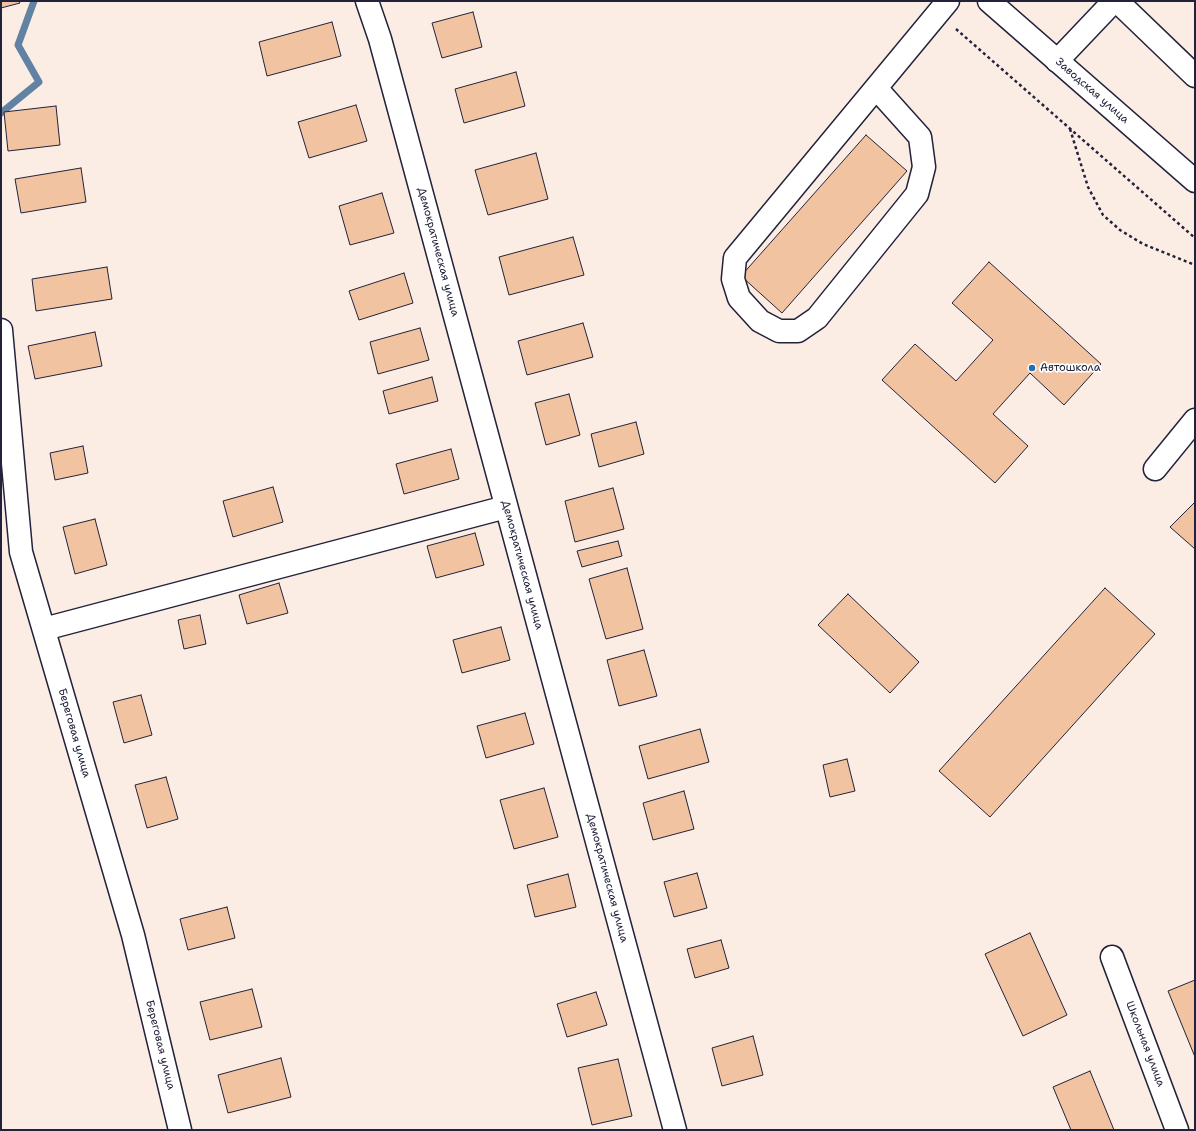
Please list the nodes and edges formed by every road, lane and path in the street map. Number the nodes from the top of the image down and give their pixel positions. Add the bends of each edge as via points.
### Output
1 (367, 1) edge
2 (989, 1) edge
3 (1115, 1) edge
4 (942, 8) edge
5 (1057, 61) junction
6 (1195, 76) edge
7 (876, 88) junction
8 (1070, 128) junction
9 (1195, 181) edge
10 (1195, 238) edge
11 (1195, 265) edge
12 (1, 330) edge
13 (1195, 420) edge
14 (1155, 469) dead end
15 (506, 507) junction
16 (44, 629) junction
17 (1112, 957) dead end
18 (180, 1130) edge
19 (675, 1130) edge
20 (1177, 1130) edge

1 - 15 street, Демократическая улица via 380,39
2 - 5 street, Заводская улица
3 - 5 street
3 - 6 street
4 - 7 street
4 - 8 path via 951,25
5 - 9 street, Заводская улица
7 - 7 street via 735,258 733,279 738,298 760,321 779,331 798,331 816,318 917,194 924,167 920,137
8 - 10 path
8 - 11 path via 1088,187 1103,215 1120,230 1144,244
12 - 16 street, Береговая улица via 21,552
13 - 14 street
15 - 16 street
15 - 19 street, Демократическая улица
16 - 18 street, Береговая улица via 133,935
17 - 20 street, Школьная улица

